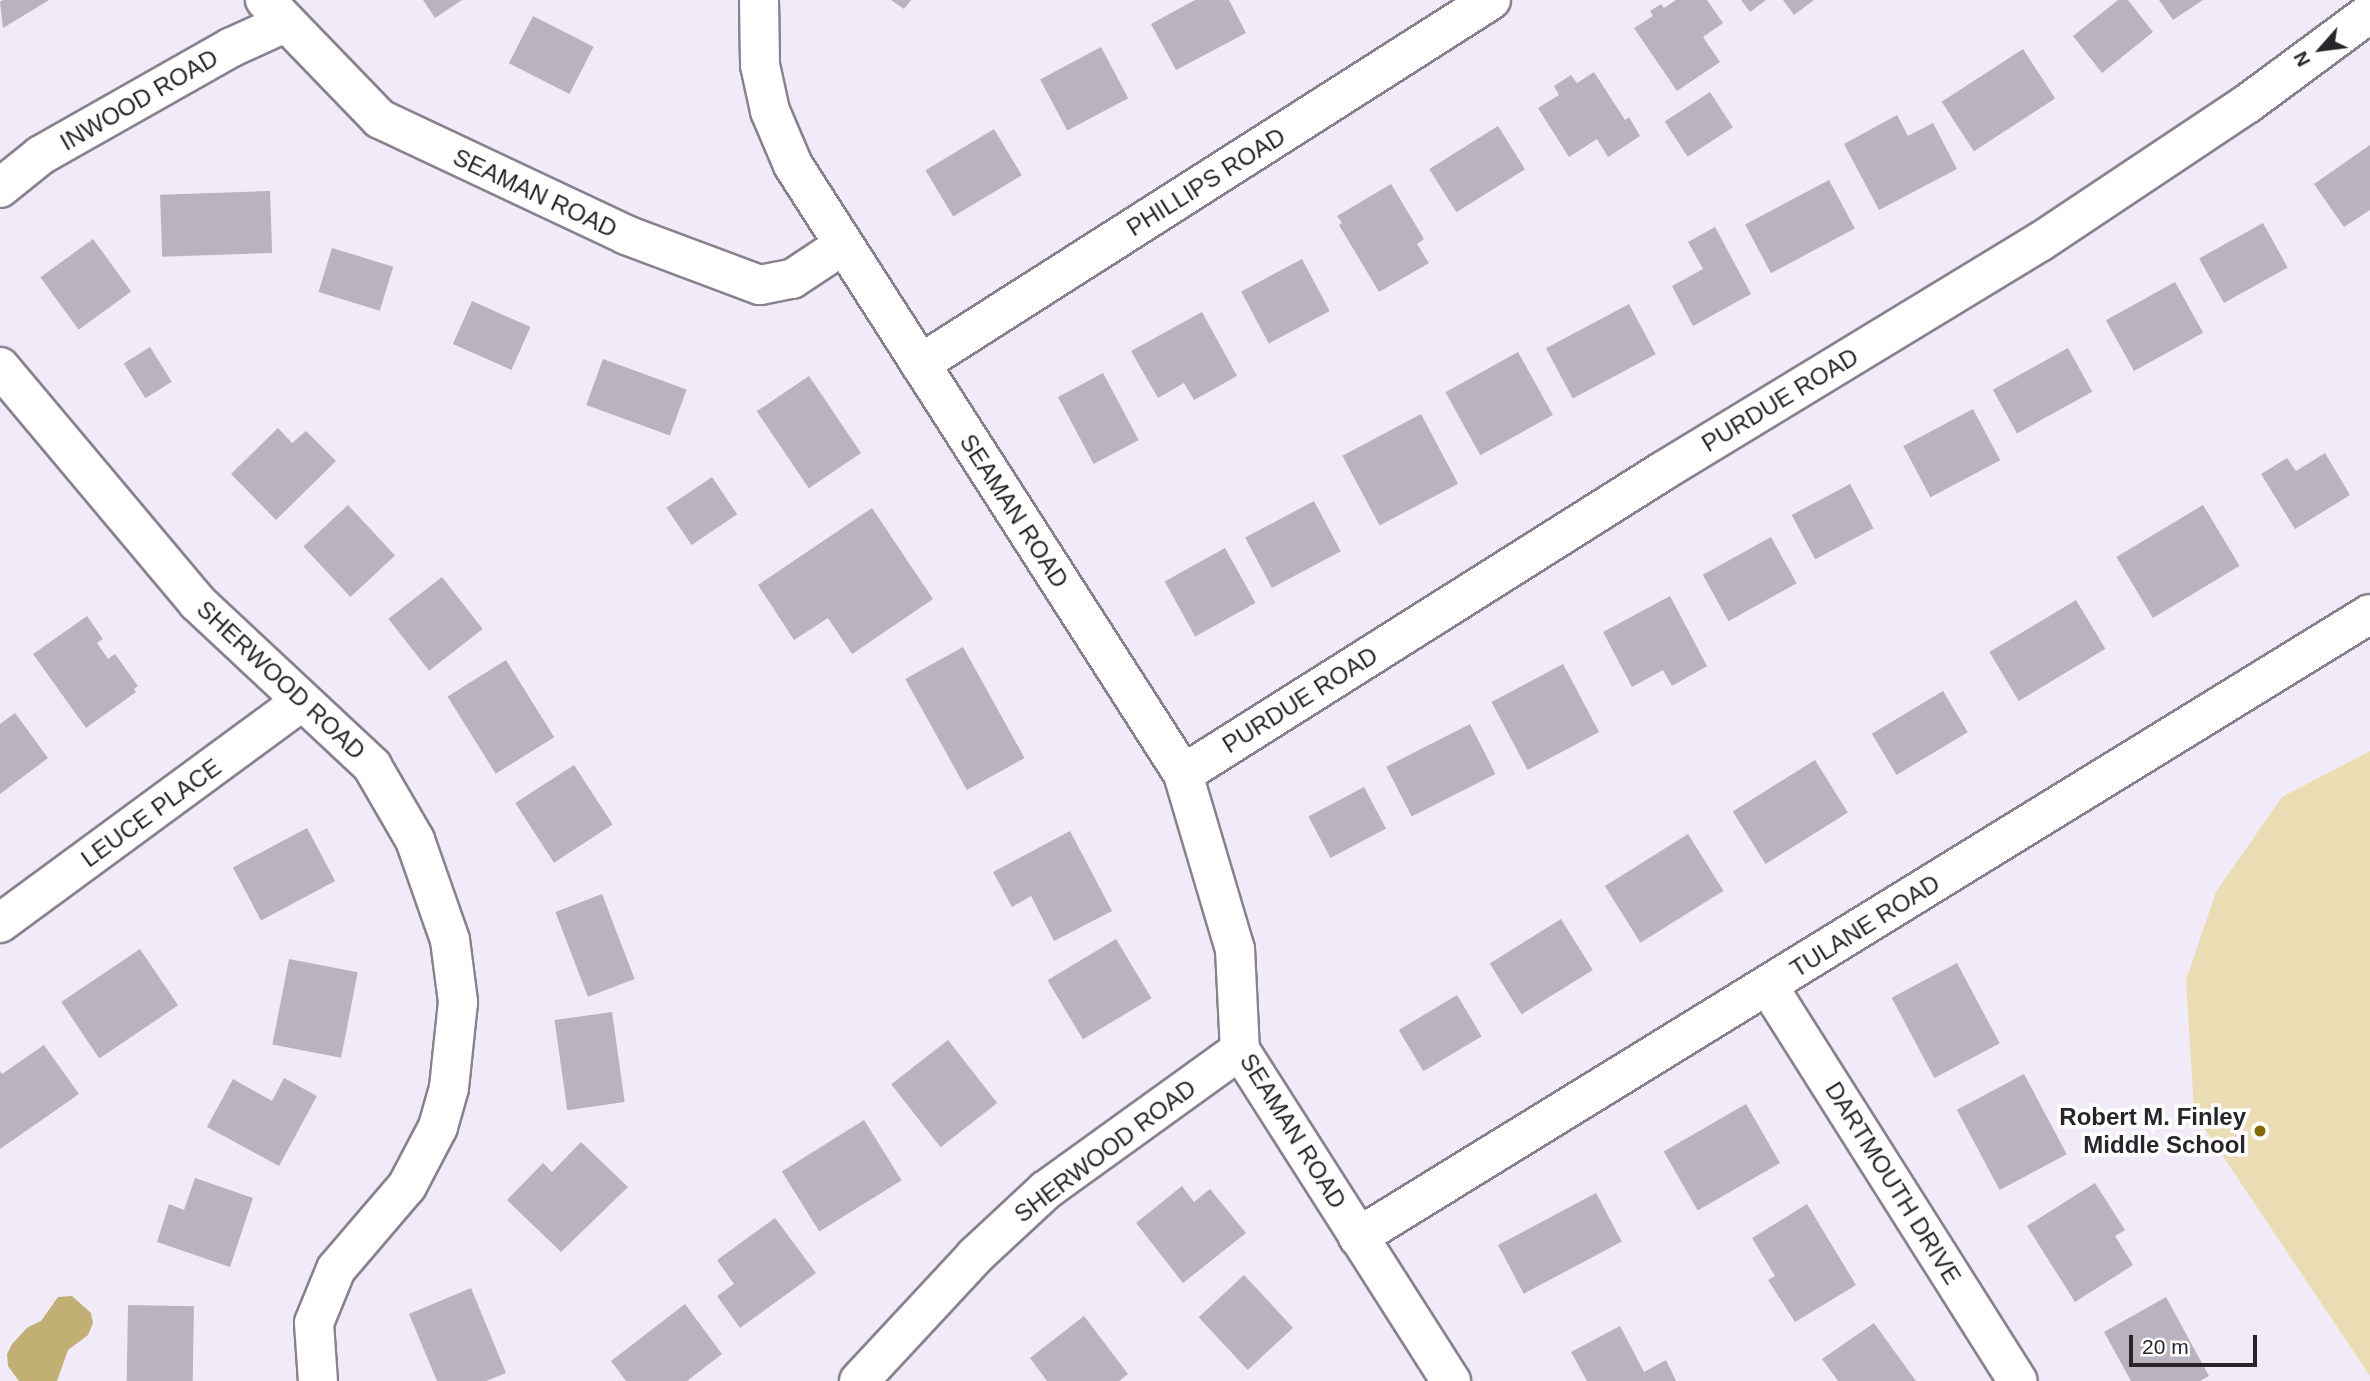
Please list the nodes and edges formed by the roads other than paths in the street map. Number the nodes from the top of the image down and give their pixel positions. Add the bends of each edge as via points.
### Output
1 (759, 0) edge
2 (1491, 0) edge
3 (275, 11) edge
4 (2370, 13) edge
5 (0, 188) edge
6 (842, 246) junction
7 (920, 364) junction
8 (0, 367) edge
9 (2370, 614) edge
10 (302, 702) junction
11 (1183, 774) junction
12 (0, 923) edge
13 (1768, 986) junction
14 (1240, 1050) junction
15 (1359, 1237) junction
16 (317, 1381) edge
17 (859, 1381) edge
18 (1451, 1381) edge
19 (2018, 1381) edge

1 - 6 street via 760,65 770,111 793,165
2 - 7 street, PHILLIPS ROAD
3 - 5 street, INWOOD ROAD via 232,47 41,155
3 - 6 street, SEAMAN ROAD via 380,119 625,235 760,285 792,279
4 - 11 street, PURDUE ROAD via 2247,104 2040,242 1663,471
6 - 7 street, SEAMAN ROAD
7 - 11 street, SEAMAN ROAD
8 - 10 street, SHERWOOD ROAD via 197,602
9 - 13 street, TULANE ROAD
10 - 12 street, LEUCE PLACE
10 - 16 street, SHERWOOD ROAD via 372,766 415,841 450,940 458,1002 449,1088 438,1127 407,1186 336,1269 314,1323
11 - 14 street, SEAMAN ROAD via 1235,949
13 - 15 street, TULANE ROAD
13 - 19 street, DARTMOUTH DRIVE
14 - 15 street, SEAMAN ROAD
14 - 17 street, SHERWOOD ROAD via 1046,1190 975,1256
15 - 18 street, SEAMAN ROAD

